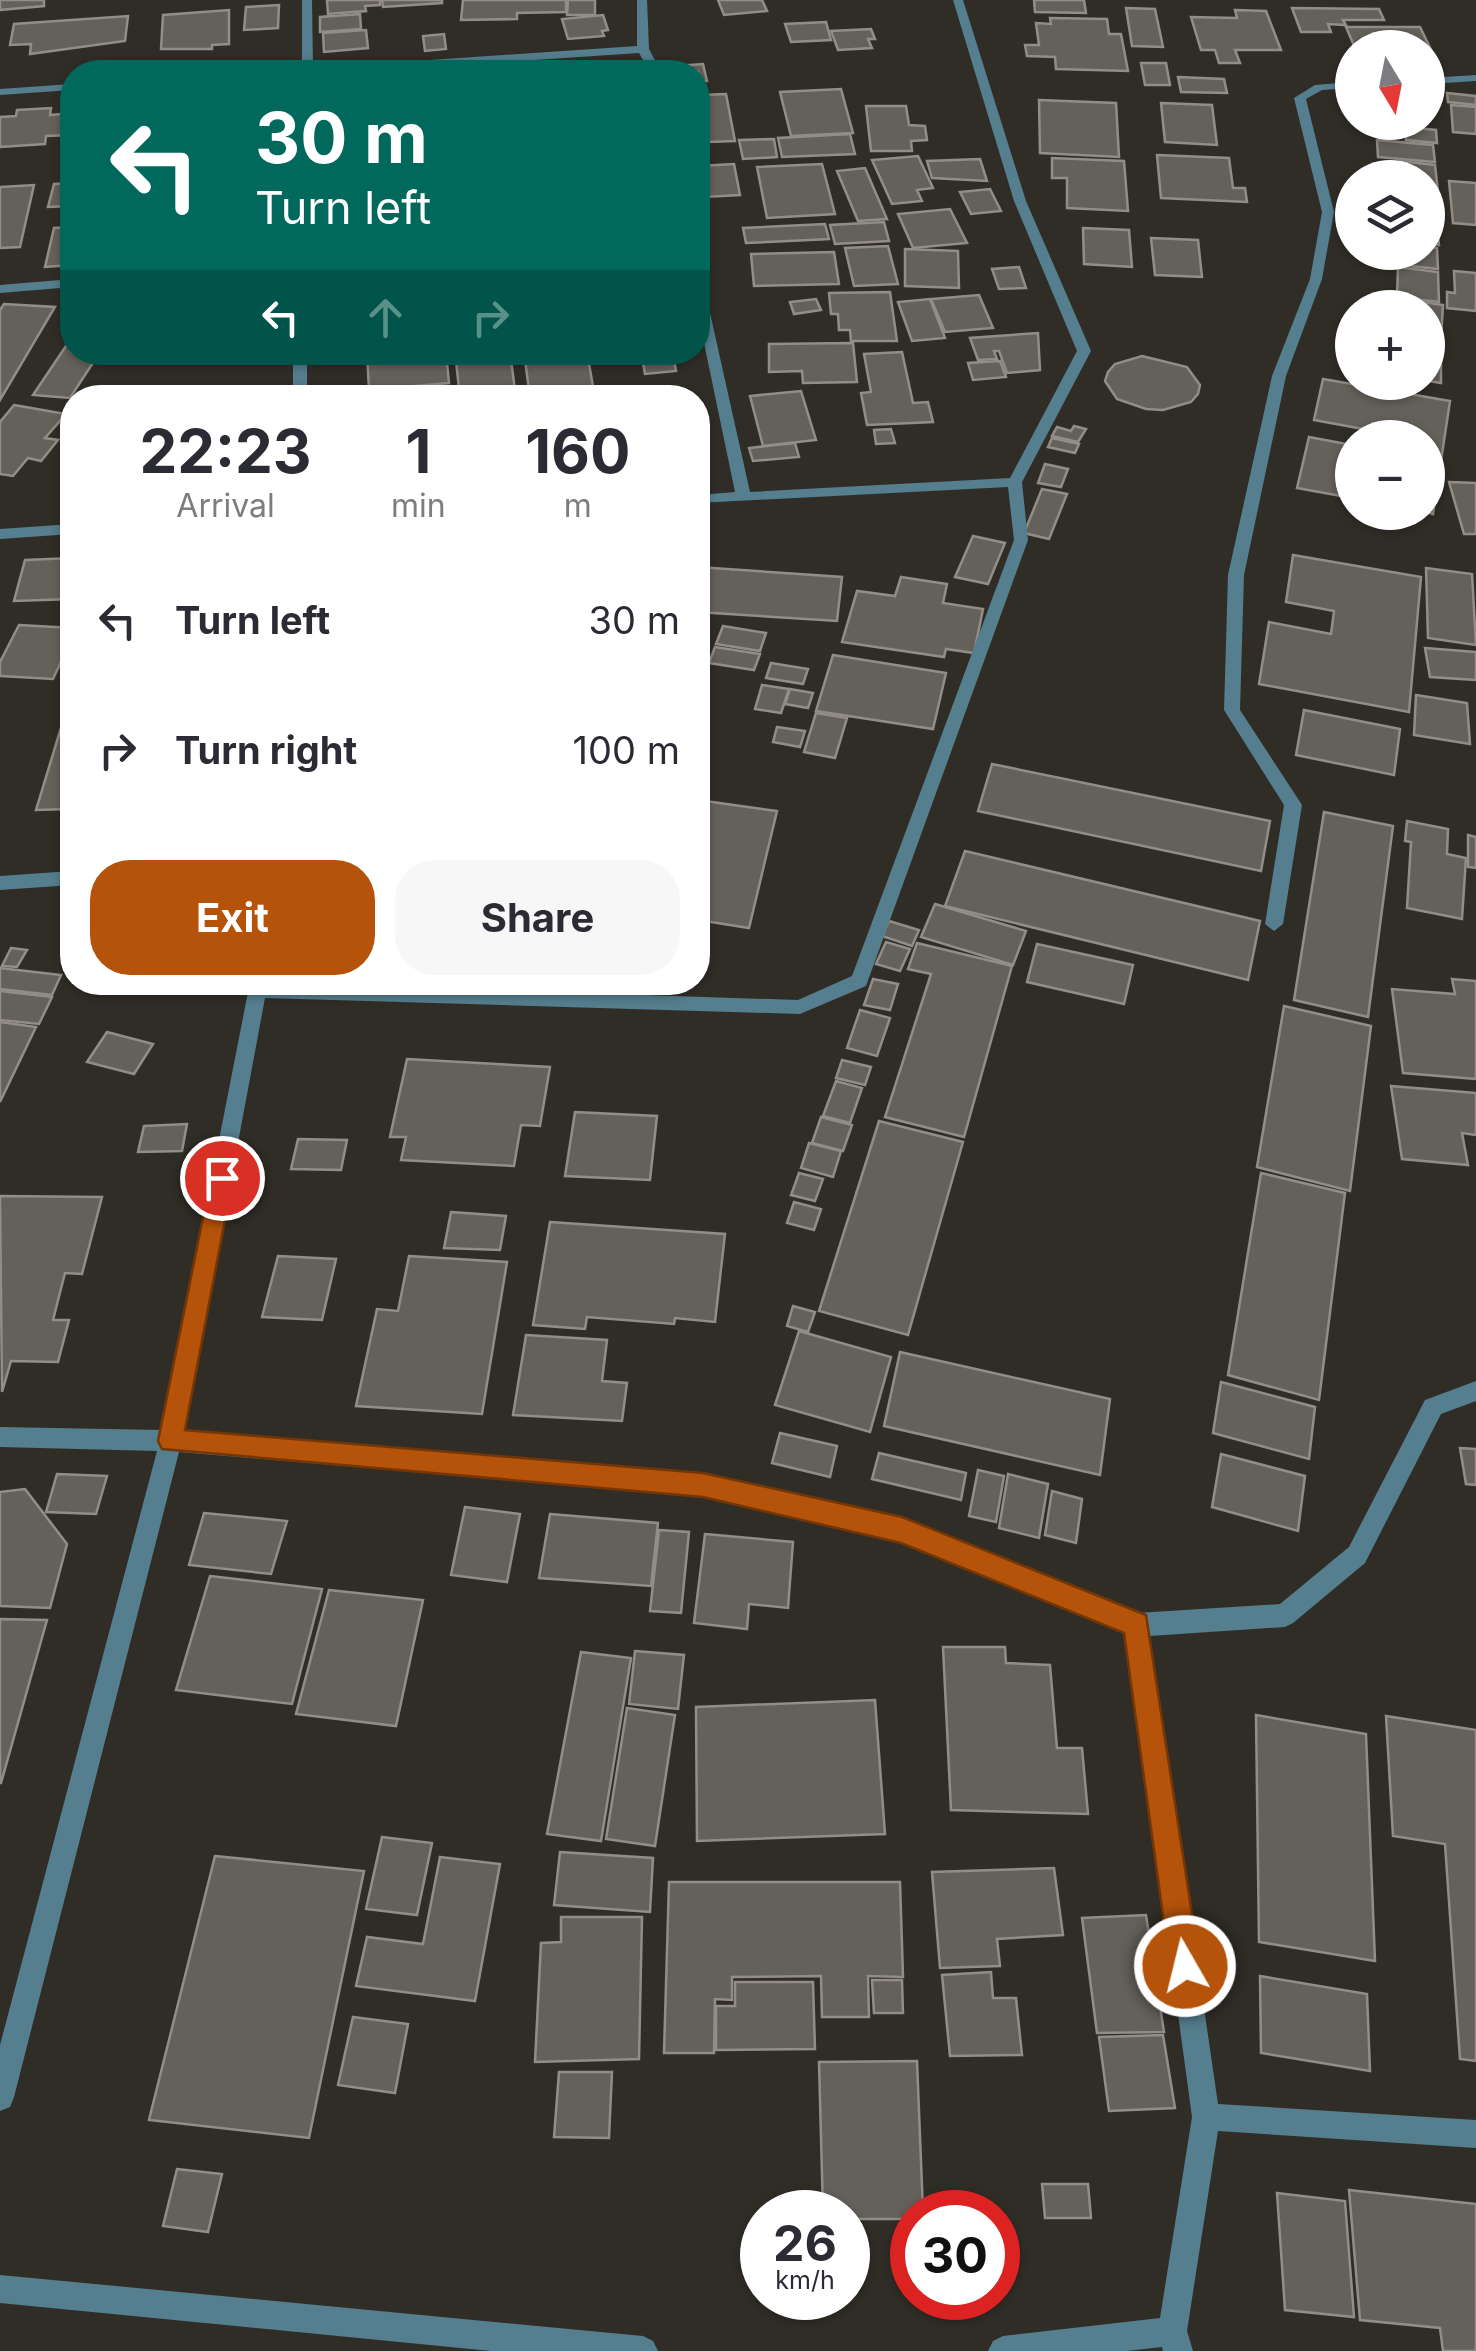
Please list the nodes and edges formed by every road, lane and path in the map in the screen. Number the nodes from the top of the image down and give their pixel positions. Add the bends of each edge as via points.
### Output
1 (308, 0) edge
2 (642, 0) edge
3 (958, 0) edge
4 (643, 49) junction
5 (309, 60) edge
6 (483, 60) edge
7 (648, 60) edge
8 (1476, 78) edge
9 (1445, 79) edge
10 (1335, 86) edge
11 (60, 88) edge
12 (0, 92) edge
13 (60, 284) edge
14 (0, 288) edge
15 (710, 342) edge
16 (1015, 482) junction
17 (743, 495) junction
18 (710, 498) edge
19 (60, 530) edge
20 (0, 534) edge
21 (60, 879) edge
22 (0, 884) edge
23 (1274, 924) dead end
24 (257, 995) edge
25 (475, 995) edge
26 (1476, 1391) edge
27 (0, 1437) edge
28 (171, 1441) junction
29 (1136, 1624) junction
30 (0, 2097) edge
31 (1206, 2117) junction
32 (1476, 2134) edge
33 (0, 2289) edge
34 (1175, 2341) edge
35 (644, 2351) edge
36 (1003, 2351) edge

1 - 5 street
2 - 4 street
3 - 16 street via 1020,201 1084,351
4 - 6 street
4 - 7 street
8 - 9 street
10 - 23 street via 1300,98 1328,212 1316,278 1279,376 1236,575 1232,710 1293,805
11 - 12 street
13 - 14 street
15 - 17 street
16 - 17 street
16 - 25 street via 1021,540 859,980 800,1007
17 - 18 street
19 - 20 street
21 - 22 street
24 - 28 street
26 - 29 street via 1433,1406 1356,1555 1285,1615
27 - 28 street
28 - 29 street via 703,1485 902,1530
28 - 30 street
29 - 31 street
31 - 32 street
31 - 34 street
33 - 35 street
34 - 36 street

